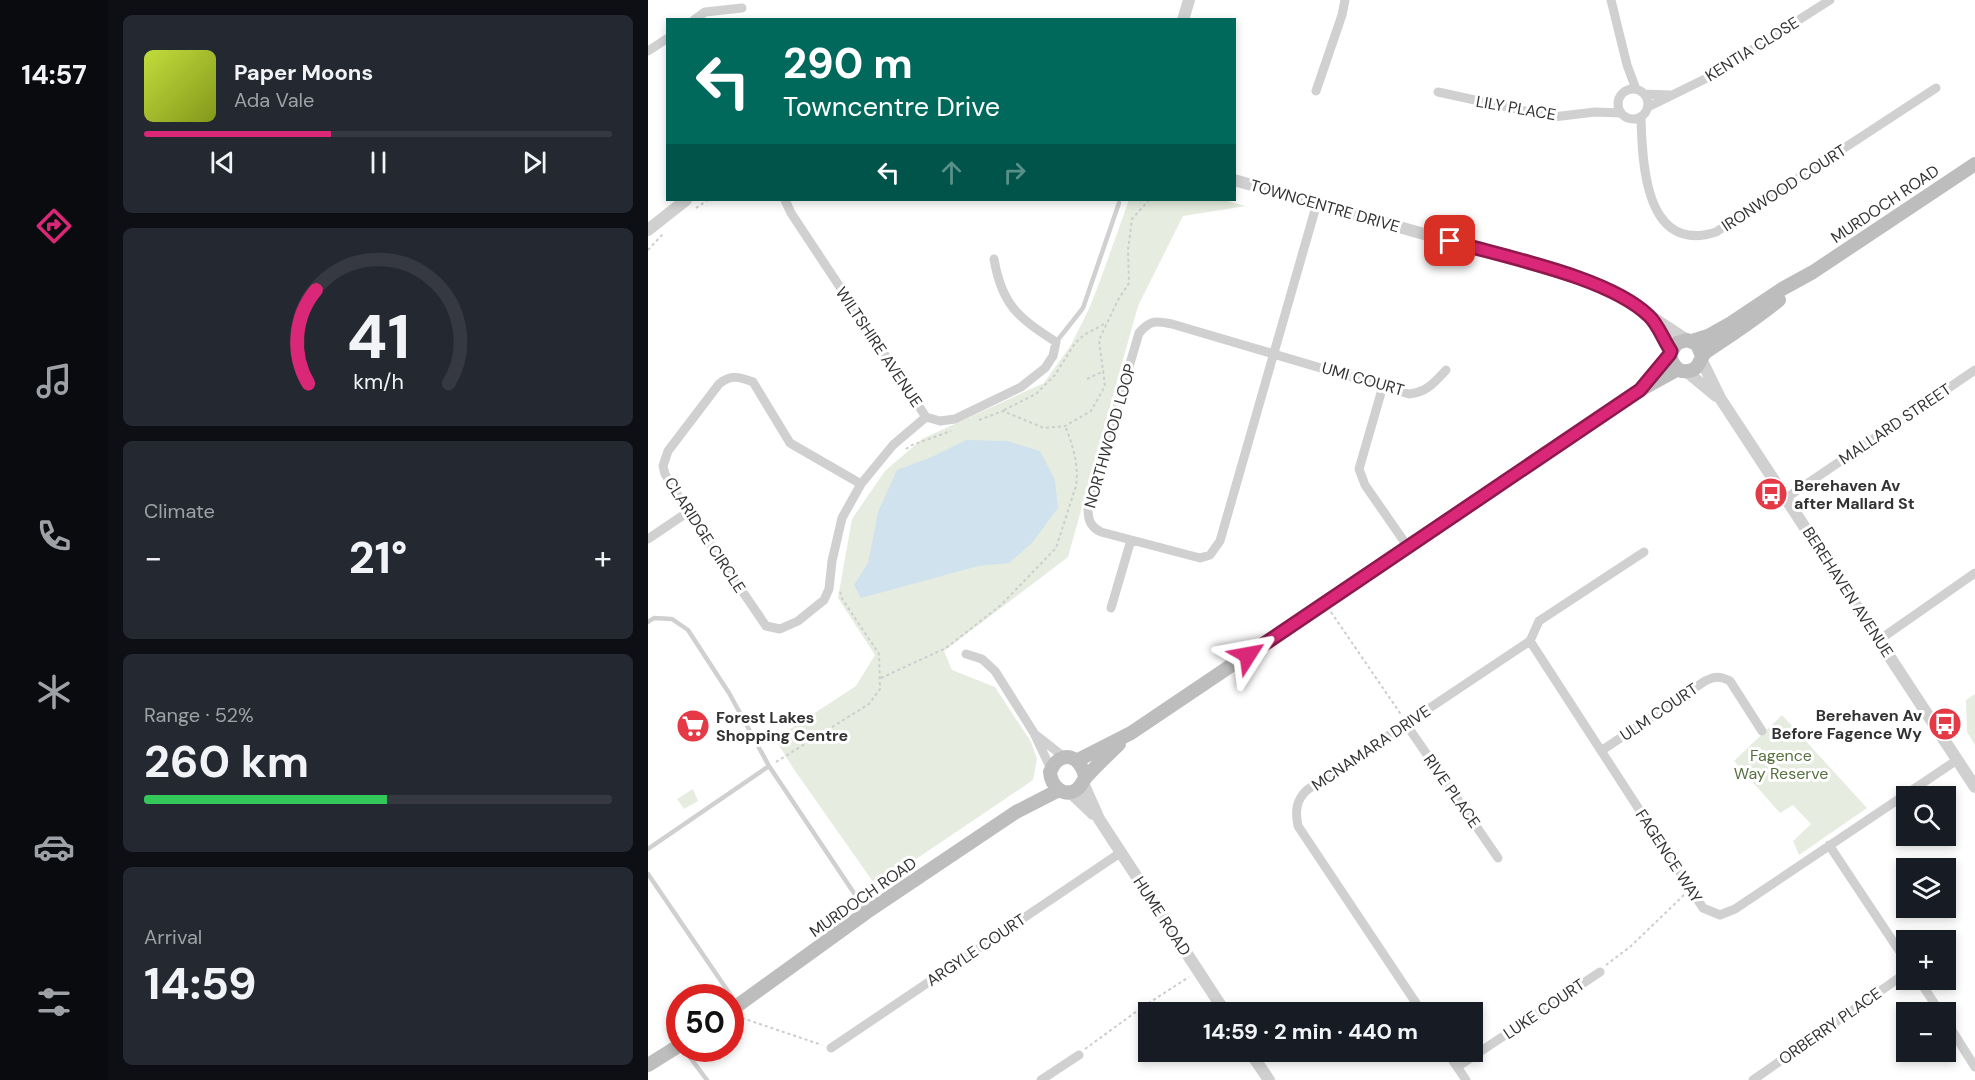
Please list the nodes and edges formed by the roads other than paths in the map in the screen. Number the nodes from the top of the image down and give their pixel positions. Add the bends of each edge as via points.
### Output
1 (1189, 0) edge
2 (1345, 0) edge
3 (1611, 0) edge
4 (1830, 0) edge
5 (742, 8) dead end
6 (697, 18) edge
7 (1184, 18) edge
8 (666, 39) edge
9 (648, 51) edge
10 (1627, 65) junction
11 (1936, 88) dead end
12 (1316, 91) dead end
13 (1438, 92) dead end
14 (1640, 92) junction
15 (1673, 95) junction
16 (1621, 97) junction
17 (1648, 107) junction
18 (1595, 112) junction
19 (1625, 116) junction
20 (1641, 117) junction
21 (1641, 146) junction
22 (1975, 164) edge
23 (1236, 181) edge
24 (685, 201) edge
25 (785, 201) edge
26 (1119, 203) dead end
27 (1317, 203) junction
28 (648, 230) edge
29 (994, 259) dead end
30 (1813, 272) junction
31 (1651, 317) junction
32 (1690, 340) junction
33 (1056, 342) junction
34 (1273, 353) junction
35 (1671, 353) junction
36 (1702, 357) junction
37 (1446, 370) dead end
38 (1682, 370) junction
39 (1975, 370) edge
40 (1383, 386) junction
41 (1640, 390) junction
42 (1720, 398) junction
43 (926, 417) junction
44 (861, 484) junction
45 (1786, 498) junction
46 (688, 512) junction
47 (648, 539) edge
48 (1131, 540) junction
49 (1408, 547) junction
50 (1644, 552) dead end
51 (1975, 573) edge
52 (1111, 608) dead end
53 (648, 622) edge
54 (1879, 640) junction
55 (1530, 641) junction
56 (966, 654) dead end
57 (1406, 724) junction
58 (1762, 731) dead end
59 (1034, 733) junction
60 (1131, 733) junction
61 (1601, 751) junction
62 (1071, 759) junction
63 (1957, 760) junction
64 (769, 766) junction
65 (1084, 780) junction
66 (1058, 782) junction
67 (1975, 787) edge
68 (1099, 819) junction
69 (1829, 845) junction
70 (648, 849) edge
71 (1120, 853) junction
72 (1498, 858) dead end
73 (648, 874) edge
74 (867, 912) junction
75 (1896, 946) edge
76 (1600, 972) road end
77 (1896, 980) edge
78 (719, 984) edge
79 (1218, 1002) edge
80 (1415, 1002) edge
81 (744, 1007) edge
82 (1956, 1037) edge
83 (831, 1048) road end
84 (666, 1054) edge
85 (1079, 1055) road end
86 (694, 1062) edge
87 (1257, 1062) edge
88 (1454, 1062) edge
89 (648, 1065) edge
90 (1457, 1067) junction
91 (1975, 1067) edge
92 (707, 1080) edge
93 (1041, 1080) edge
94 (1269, 1080) edge
95 (1466, 1080) edge
96 (1753, 1080) edge

1 - 7 street
2 - 12 street
3 - 10 street, IRONWOOD COURT
4 - 15 street, KENTIA CLOSE via 1711,76
5 - 6 street via 705,12
8 - 9 street
10 - 14 street, IRONWOOD COURT
10 - 16 street, IRONWOOD COURT
11 - 21 street, IRONWOOD COURT via 1716,232 1704,236 1691,237 1672,229 1659,216
13 - 18 street, LILY PLACE via 1554,117
14 - 15 street, KENTIA CLOSE
14 - 16 street
14 - 17 street, IRONWOOD COURT
15 - 17 street, KENTIA CLOSE
16 - 18 street, LILY PLACE
16 - 19 street, IRONWOOD COURT
17 - 20 street
18 - 19 street, LILY PLACE
19 - 20 street
19 - 21 street, IRONWOOD COURT
20 - 21 street, IRONWOOD COURT
22 - 30 main road, MURDOCH ROAD
23 - 27 street, TOWNCENTRE DRIVE
24 - 28 street
25 - 43 street, WILTSHIRE AVENUE
26 - 33 lane via 1083,308
27 - 31 street, TOWNCENTRE DRIVE via 1594,284
27 - 34 street, NORTHWOOD LOOP
29 - 33 street via 1007,300 1023,321
30 - 32 main road, MURDOCH ROAD via 1731,323
30 - 36 main road, MURDOCH ROAD
31 - 32 street, TOWNCENTRE DRIVE
31 - 35 street, TOWNCENTRE DRIVE
32 - 35 main road, MURDOCH ROAD via 1677,343
32 - 36 main road via 1700,348
33 - 43 street, WILTSHIRE AVENUE via 1045,368 1021,387 955,419 940,421
34 - 40 street, UMI COURT
34 - 48 street, NORTHWOOD LOOP via 1220,541 1210,555 1188,556
34 - 48 street, NORTHWOOD LOOP via 1157,321 1147,323 1139,333 1088,506 1088,520 1094,528
35 - 38 main road via 1672,363
35 - 41 main road, MURDOCH ROAD
36 - 38 main road, MURDOCH ROAD via 1694,370
36 - 42 street, BEREHAVEN AVENUE
37 - 40 street, UMI COURT via 1421,393 1409,394
38 - 41 main road, MURDOCH ROAD
38 - 42 street, BEREHAVEN AVENUE
39 - 45 street, MALLARD STREET
40 - 49 street via 1359,469 1365,485
41 - 49 main road, MURDOCH ROAD
42 - 45 street, BEREHAVEN AVENUE
43 - 44 street, CLARIDGE CIRCLE via 893,445
44 - 46 street, CLARIDGE CIRCLE via 842,518 824,600 798,621 780,628 766,626
44 - 46 street, CLARIDGE CIRCLE via 790,442 753,382 736,376 719,384 668,451 664,474
45 - 54 street, BEREHAVEN AVENUE
46 - 47 street
48 - 52 street
49 - 60 main road, MURDOCH ROAD
50 - 55 street, MCNAMARA DRIVE via 1539,621
51 - 54 street
53 - 64 lane via 654,618 672,619 688,630
54 - 63 street, BEREHAVEN AVENUE
55 - 57 street, MCNAMARA DRIVE
55 - 61 street, FAGENCE WAY
56 - 59 street via 982,659 995,671
57 - 72 street, RIVE PLACE
57 - 80 street, MCNAMARA DRIVE via 1307,790 1300,797 1296,815 1303,832
58 - 61 street, ULM COURT via 1730,681 1714,677
59 - 62 street
59 - 66 street
60 - 62 main road, MURDOCH ROAD
60 - 65 main road, MURDOCH ROAD
61 - 69 street, FAGENCE WAY via 1703,908 1720,915 1735,909
62 - 65 main road via 1083,766
62 - 66 main road, MURDOCH ROAD via 1058,761
63 - 67 street, BEREHAVEN AVENUE
63 - 69 street, FAGENCE WAY
64 - 70 lane
64 - 74 lane
65 - 66 main road, MURDOCH ROAD via 1078,789
65 - 68 street, HUME ROAD
66 - 68 street, HUME ROAD
66 - 74 main road, MURDOCH ROAD
68 - 71 street, HUME ROAD
69 - 75 street
71 - 79 street, HUME ROAD
71 - 83 street, ARGYLE COURT
73 - 78 lane
74 - 81 main road, MURDOCH ROAD
76 - 90 street, LUKE COURT
77 - 96 street, ORBERRY PLACE
82 - 91 street
84 - 89 main road
85 - 93 street
86 - 92 lane
87 - 94 street
88 - 90 street
90 - 95 street

